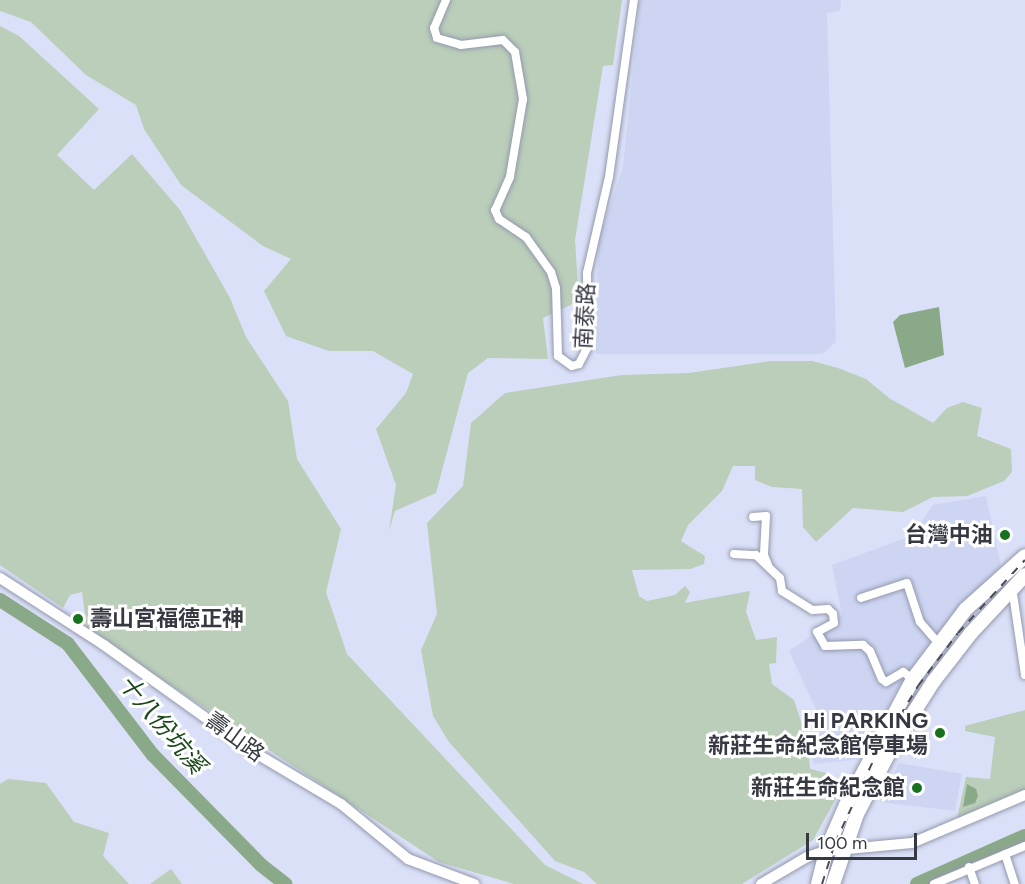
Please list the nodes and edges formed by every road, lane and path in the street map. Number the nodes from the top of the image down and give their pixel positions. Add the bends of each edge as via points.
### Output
1 (446, 0) edge
2 (634, 0) edge
3 (753, 517) dead end
4 (734, 554) dead end
5 (1025, 556) edge
6 (769, 568) junction
7 (0, 578) edge
8 (1020, 583) edge
9 (861, 598) dead end
10 (939, 644) junction
11 (1025, 675) edge
12 (913, 679) junction
13 (1025, 795) edge
14 (1025, 846) edge
15 (844, 850) junction
16 (826, 851) junction
17 (1005, 854) junction
18 (969, 867) junction
19 (1025, 879) edge
20 (474, 884) edge
21 (761, 884) edge
22 (818, 884) edge
23 (833, 884) edge
24 (934, 884) edge
25 (975, 884) edge
26 (1014, 884) edge

1 - 2 street, 南泰路 via 434,28 437,38 461,45 503,40 515,52 523,99 510,177 495,210 499,219 526,237 551,272 556,288 558,356 572,366 579,364 588,346 587,273 609,177
3 - 6 street via 766,516 764,555
4 - 6 street via 756,555
5 - 10 main road via 966,609
6 - 12 street via 780,578 782,591 813,609 828,609 833,614 834,623 817,632 825,646 863,645 886,682 903,672
7 - 20 street, 壽山路 via 104,645 252,751 348,809 408,858
8 - 11 street
8 - 15 main road via 933,682 893,745 857,814
9 - 10 street via 907,583 920,622
10 - 12 main road
12 - 16 main road
13 - 15 street via 912,843
14 - 17 street
15 - 16 street
15 - 23 main road
16 - 21 street via 788,865
16 - 22 main road
17 - 18 street
17 - 26 street
18 - 24 street
18 - 25 street
19 - 26 street

